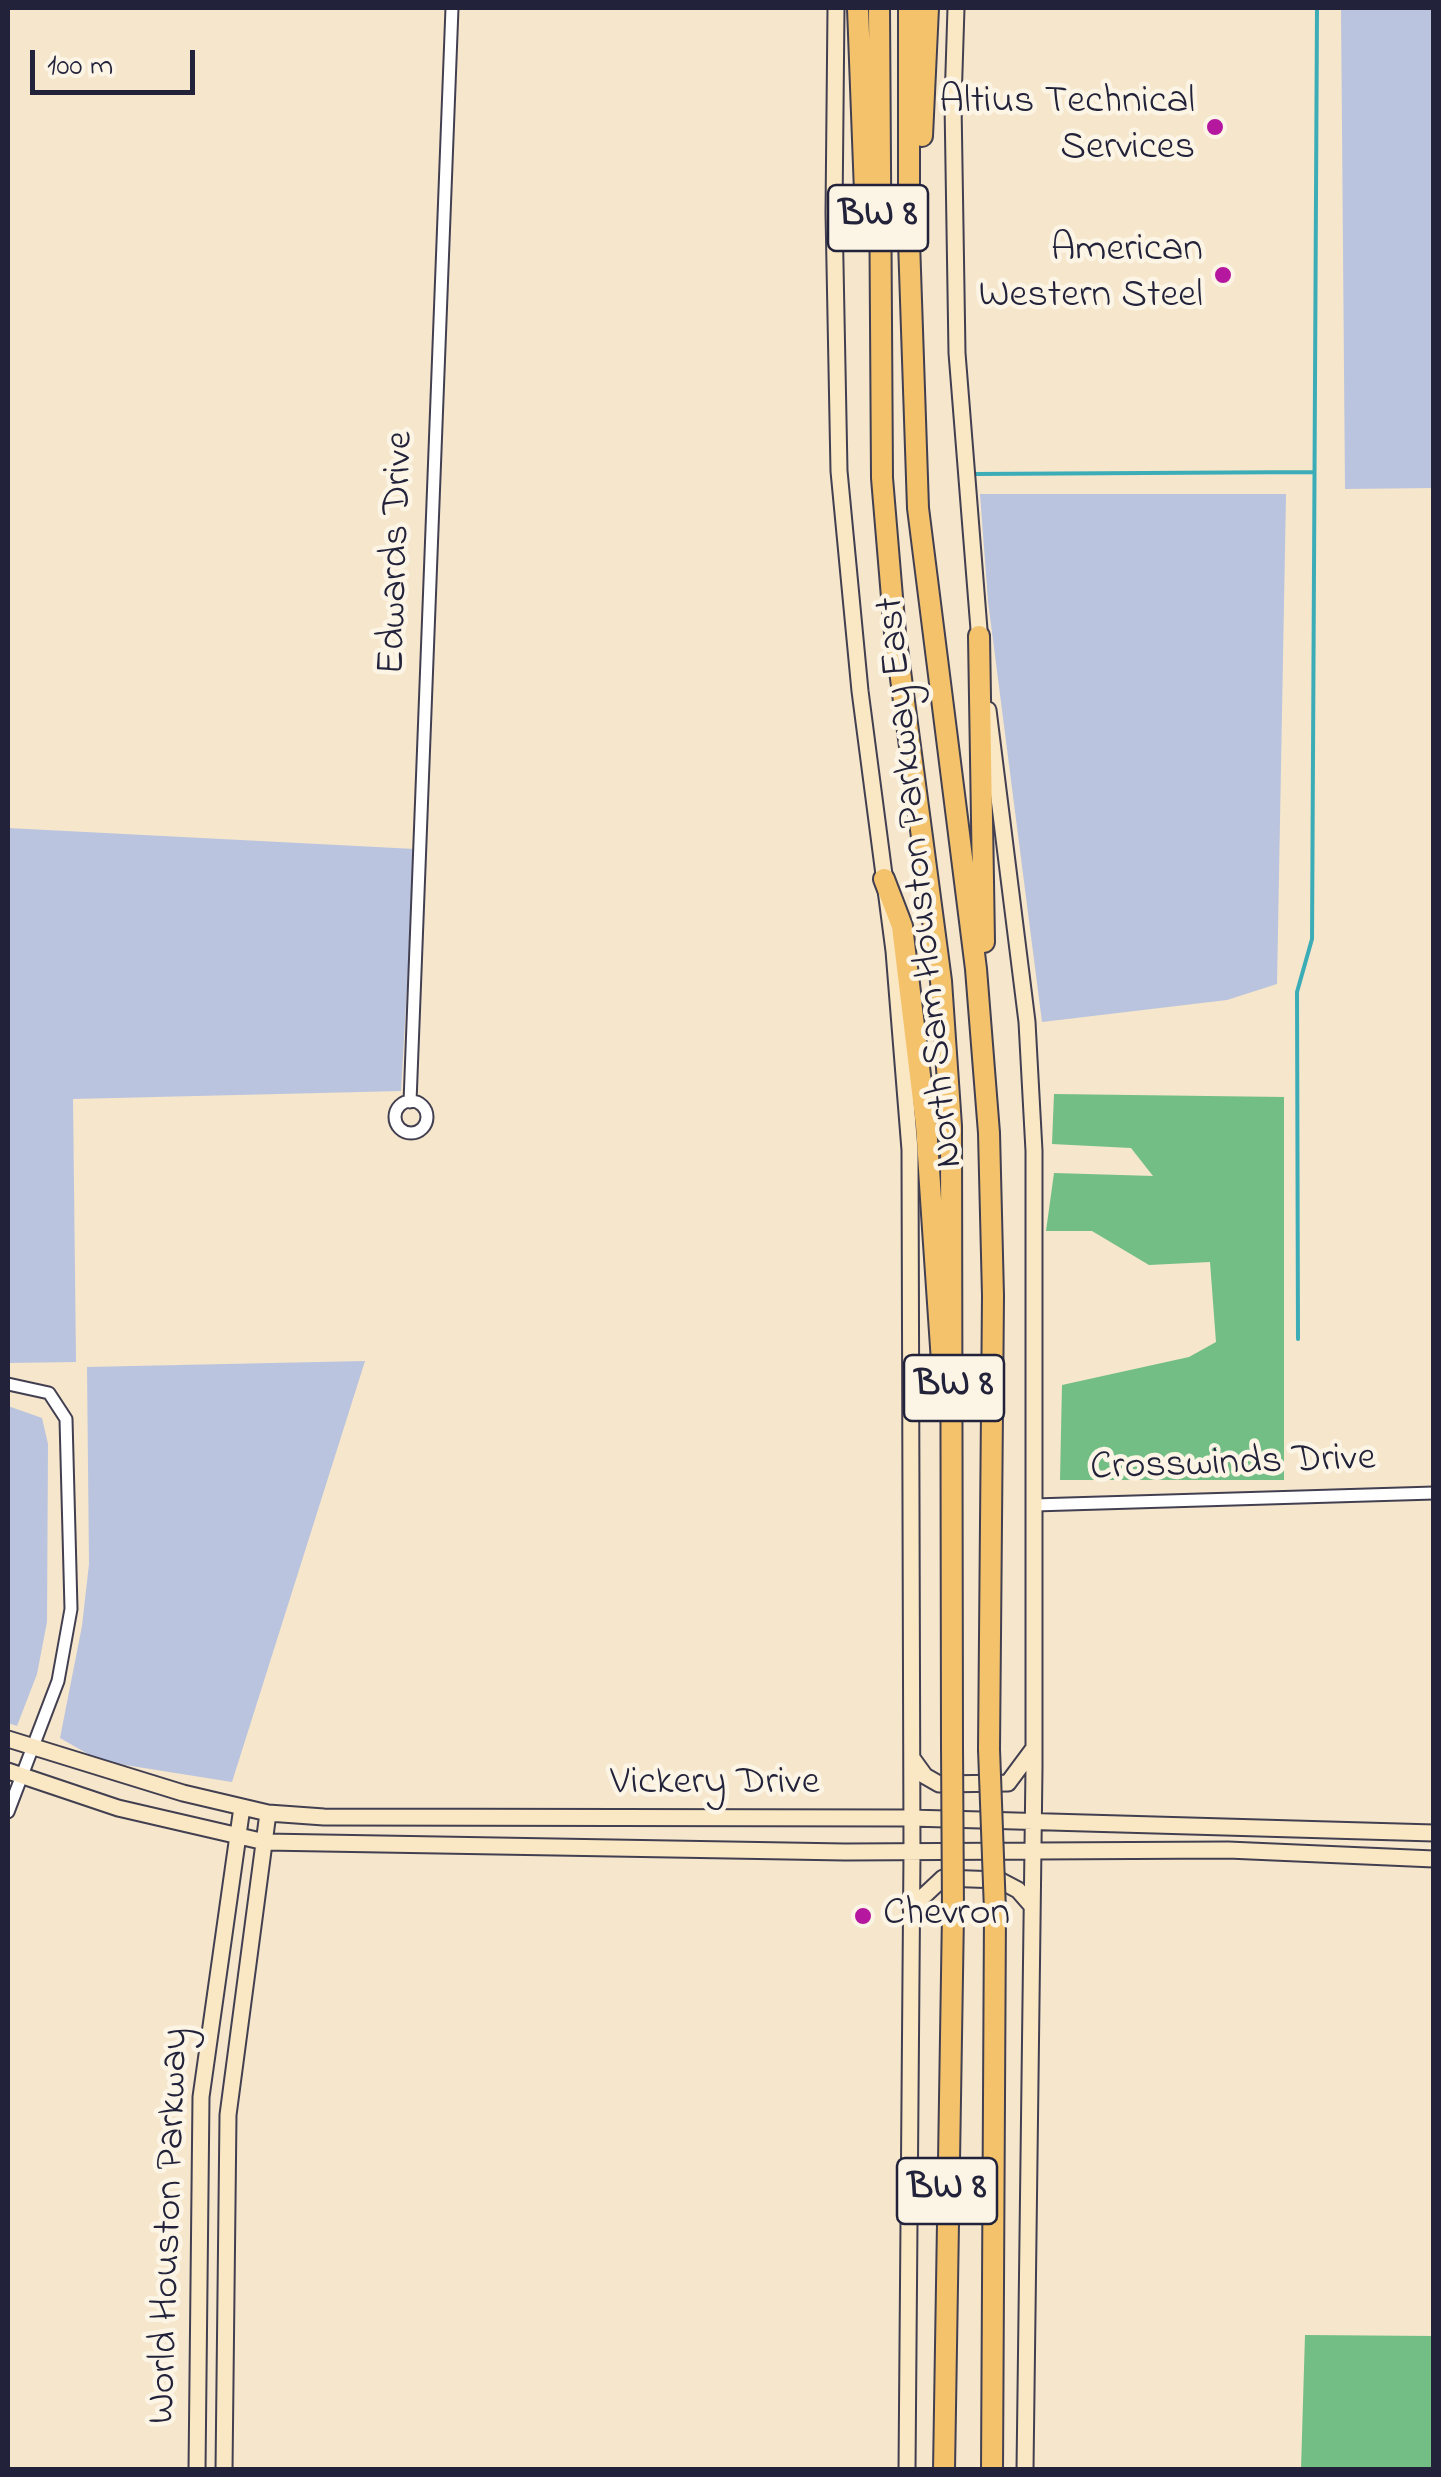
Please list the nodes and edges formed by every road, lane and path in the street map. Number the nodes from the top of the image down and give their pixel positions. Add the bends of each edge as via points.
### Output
1 (452, 8) edge
2 (836, 8) edge
3 (858, 8) edge
4 (879, 8) edge
5 (910, 8) edge
6 (928, 8) edge
7 (956, 8) edge
8 (912, 352) junction
9 (880, 429) junction
10 (979, 636) junction
11 (884, 879) junction
12 (987, 1084) junction
13 (410, 1102) dead end
14 (8, 1384) edge
15 (1434, 1493) edge
16 (1034, 1505) junction
17 (954, 1514) junction
18 (8, 1739) edge
19 (33, 1748) junction
20 (1034, 1748) junction
21 (912, 1758) junction
22 (14, 1774) edge
23 (242, 1807) junction
24 (8, 1812) edge
25 (268, 1812) junction
26 (400, 1816) junction
27 (566, 1816) junction
28 (912, 1818) junction
29 (1032, 1821) junction
30 (1230, 1825) junction
31 (1434, 1833) edge
32 (238, 1836) junction
33 (264, 1842) junction
34 (400, 1844) junction
35 (566, 1848) junction
36 (1032, 1850) junction
37 (1228, 1850) junction
38 (912, 1852) junction
39 (1434, 1859) edge
40 (1032, 1906) junction
41 (910, 1908) junction
42 (211, 2016) junction
43 (237, 2019) junction
44 (200, 2179) junction
45 (226, 2179) junction
46 (994, 2197) junction
47 (198, 2384) junction
48 (225, 2384) junction
49 (197, 2470) edge
50 (224, 2470) edge
51 (907, 2470) edge
52 (944, 2470) edge
53 (992, 2470) edge
54 (1001, 2470) edge
55 (1025, 2470) edge

1 - 13 street, Edwards Drive
2 - 11 main road, North Sam Houston Parkway East via 839,471
3 - 9 highway
4 - 9 highway, North Sam Houston Parkway East / BW 8
5 - 8 highway, North Sam Houston Parkway East / BW 8
6 - 8 highway
7 - 10 main road, North Sam Houston Parkway East via 957,353
8 - 12 highway, North Sam Houston Parkway East / BW 8 via 923,562
9 - 17 highway, North Sam Houston Parkway East / BW 8 via 895,633 946,1030
10 - 12 highway
10 - 16 main road, North Sam Houston Parkway East via 1027,1024 1036,1278
11 - 17 highway via 902,926 926,1125
11 - 21 main road, North Sam Houston Parkway East via 910,1150
12 - 46 highway, North Sam Houston Parkway East / BW 8, bridge
14 - 19 street via 49,1394 66,1419 71,1609 58,1681
15 - 16 street, Crosswinds Drive
16 - 20 main road, North Sam Houston Parkway East
17 - 52 highway, North Sam Houston Parkway East / BW 8, bridge
18 - 19 main road, Vickery Drive
19 - 22 street
19 - 23 main road, Vickery Drive
20 - 21 main road via 1008,1783 939,1784
20 - 29 main road, North Sam Houston Parkway East
21 - 28 main road, North Sam Houston Parkway East
22 - 24 street
22 - 32 main road, Vickery Drive via 118,1808
23 - 25 main road, Vickery Drive
23 - 32 main road, World Houston Parkway
25 - 26 main road, Vickery Drive
25 - 33 main road, World Houston Parkway
26 - 27 main road, Vickery Drive
26 - 34 main road
27 - 28 main road, Vickery Drive
27 - 35 main road
28 - 29 main road, Vickery Drive
28 - 38 main road, North Sam Houston Parkway East
29 - 30 main road, Vickery Drive
29 - 36 main road, North Sam Houston Parkway East
30 - 31 main road, Vickery Drive
30 - 37 main road
32 - 33 main road, Vickery Drive
32 - 42 main road, World Houston Parkway
33 - 34 main road, Vickery Drive
33 - 43 main road, World Houston Parkway
34 - 35 main road, Vickery Drive
35 - 38 main road, Vickery Drive
36 - 37 main road, Vickery Drive
36 - 38 main road, Vickery Drive
36 - 40 main road, North Sam Houston Parkway East
37 - 39 main road, Vickery Drive
38 - 41 main road, North Sam Houston Parkway East
40 - 41 main road via 1000,1880 943,1878
40 - 55 main road, North Sam Houston Parkway East
41 - 51 main road, North Sam Houston Parkway East
42 - 43 main road
42 - 44 main road, World Houston Parkway
43 - 45 main road, World Houston Parkway
44 - 45 main road
44 - 47 main road, World Houston Parkway
45 - 48 main road, World Houston Parkway
46 - 53 highway, North Sam Houston Parkway East / BW 8
46 - 54 highway
47 - 48 main road
47 - 49 main road, World Houston Parkway
48 - 50 main road, World Houston Parkway

